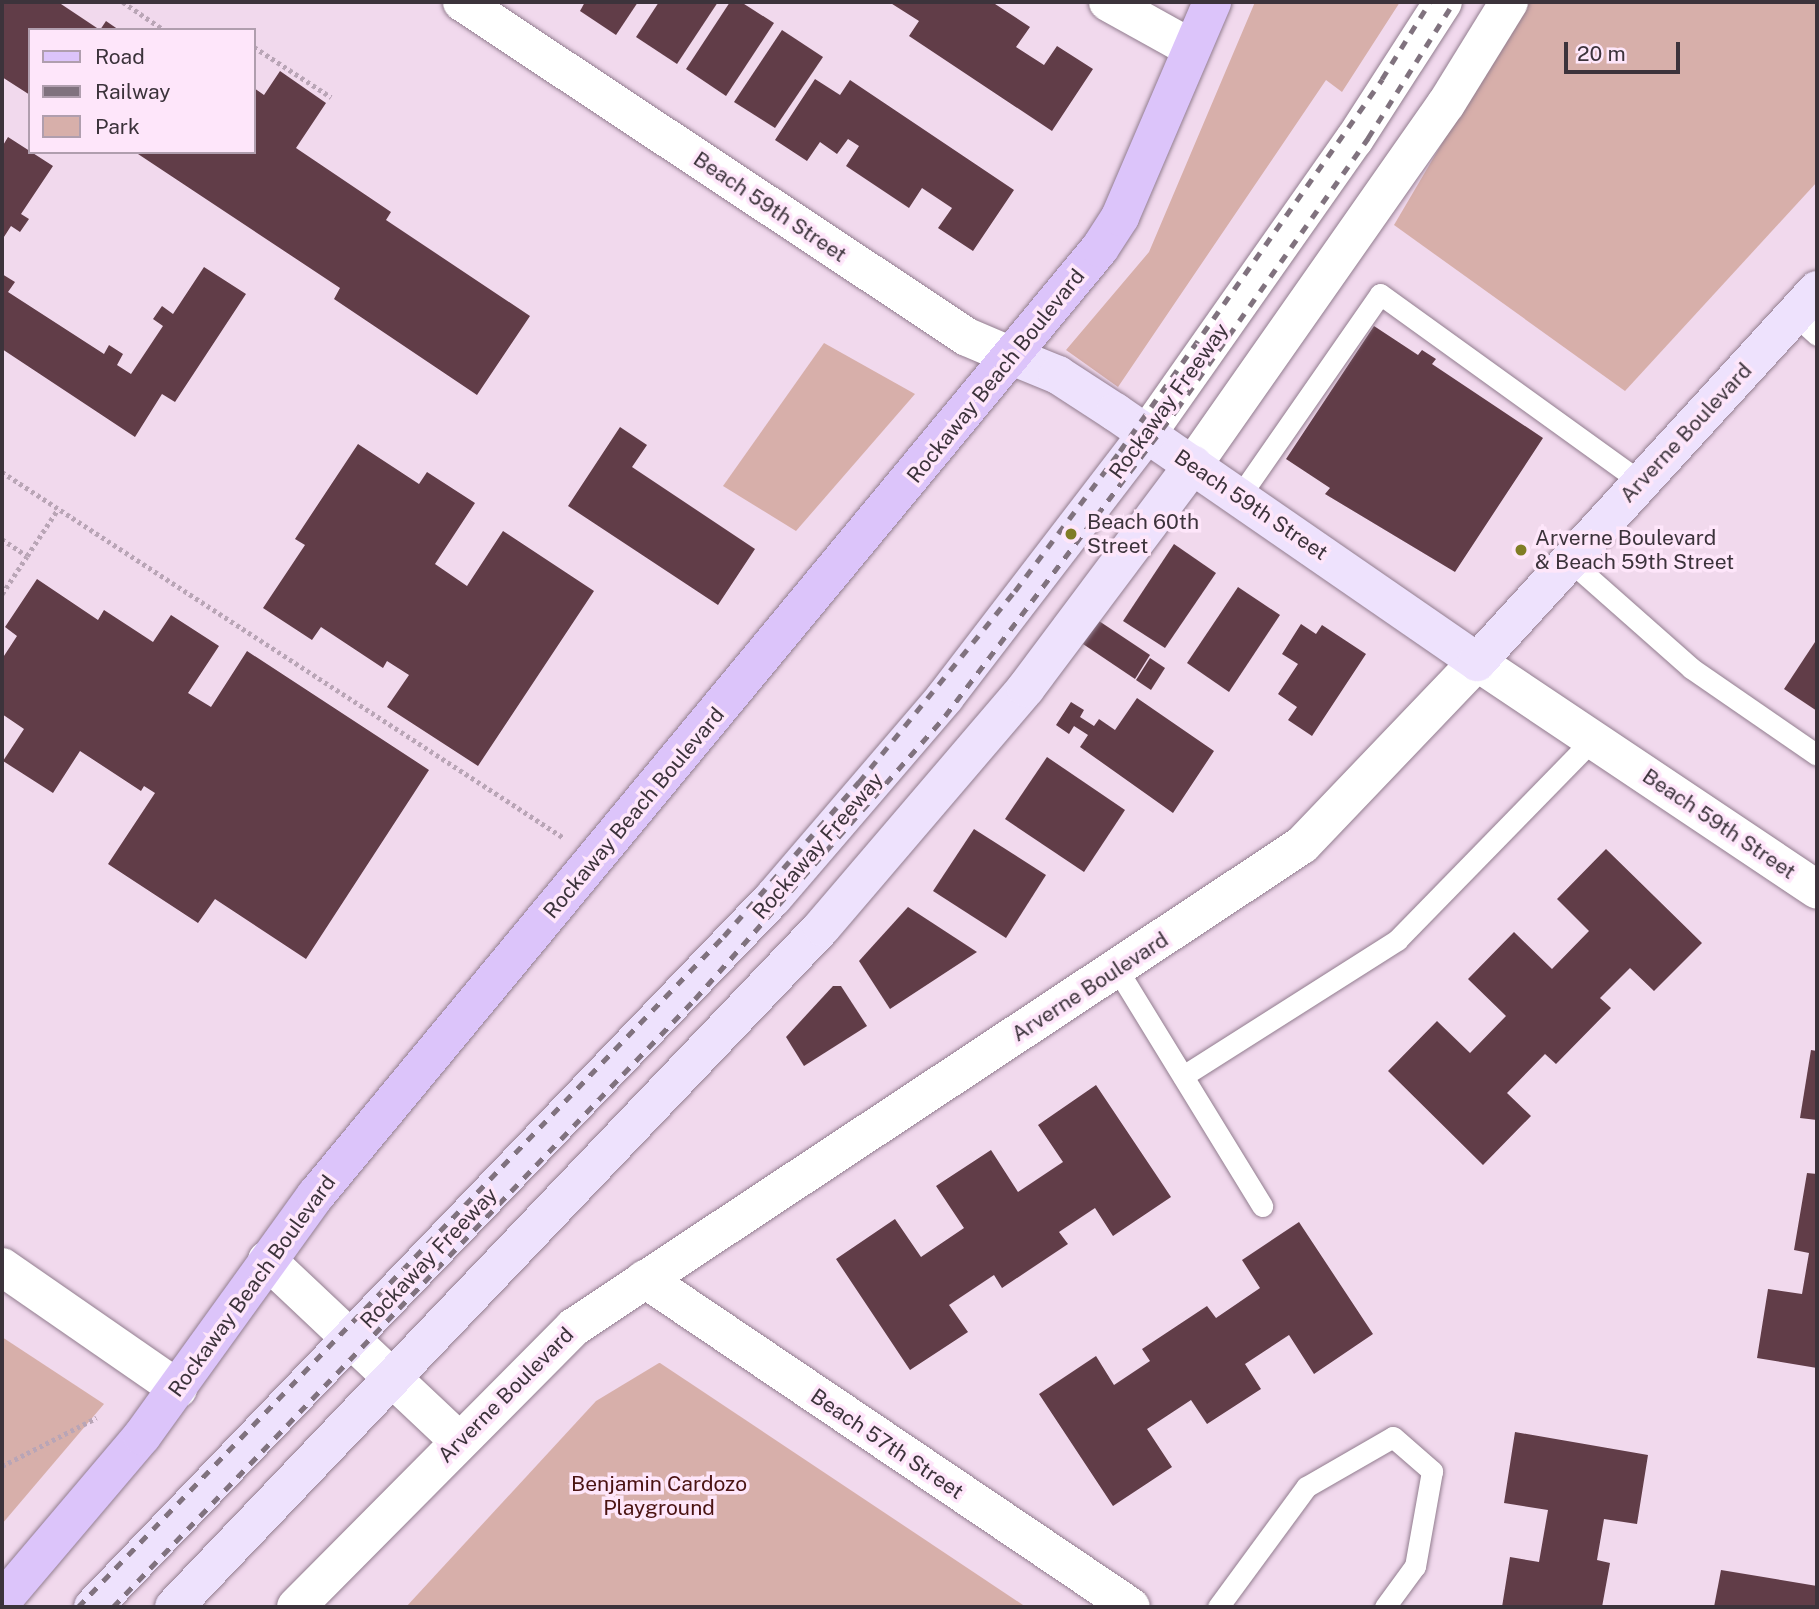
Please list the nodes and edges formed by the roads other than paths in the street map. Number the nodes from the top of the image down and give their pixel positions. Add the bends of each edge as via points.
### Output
1 (462, 2) edge
2 (1108, 2) edge
3 (1212, 2) edge
4 (1443, 2) edge
5 (1509, 2) edge
6 (1191, 47) junction
7 (1810, 313) edge
8 (1014, 357) junction
9 (1147, 434) junction
10 (1193, 465) junction
11 (1641, 482) junction
12 (1238, 497) junction
13 (1569, 560) junction
14 (1476, 662) junction
15 (1591, 740) junction
16 (1817, 755) edge
17 (1817, 890) edge
18 (1117, 969) junction
19 (1183, 1076) junction
20 (1262, 1206) dead end
21 (267, 1260) junction
22 (2, 1267) edge
23 (645, 1279) junction
24 (352, 1338) junction
25 (394, 1378) junction
26 (178, 1389) junction
27 (459, 1441) junction
28 (5, 1597) edge
29 (93, 1607) edge
30 (174, 1607) edge
31 (296, 1607) edge
32 (1131, 1607) edge
33 (1218, 1607) edge
34 (1385, 1607) edge

1 - 8 street, Beach 59th Street via 967,337
2 - 6 street
3 - 6 main road, Rockaway Beach Boulevard
4 - 9 street, Rockaway Freeway via 1354,140
5 - 10 street via 1440,114
6 - 8 main road, Rockaway Beach Boulevard via 1120,217
7 - 11 street, Arverne Boulevard
8 - 9 street, Beach 59th Street via 1058,375
8 - 21 main road, Rockaway Beach Boulevard
9 - 10 street, Beach 59th Street
9 - 24 street, Rockaway Freeway via 945,697 800,867
10 - 12 street, Beach 59th Street
10 - 25 street via 1082,617 889,851 724,1032
11 - 12 lane via 1380,294
11 - 13 street, Arverne Boulevard
12 - 14 street, Beach 59th Street
13 - 14 street, Arverne Boulevard
13 - 16 lane via 1691,668
14 - 15 street, Beach 59th Street
14 - 18 street, Arverne Boulevard via 1303,845
15 - 17 street, Beach 59th Street
15 - 19 lane via 1397,940
18 - 19 lane
18 - 23 street, Arverne Boulevard
19 - 20 lane
21 - 24 street
21 - 26 main road, Rockaway Beach Boulevard
22 - 26 street
23 - 27 street, Arverne Boulevard via 554,1344
23 - 32 street, Beach 57th Street
24 - 25 street
24 - 29 street, Rockaway Freeway
25 - 27 street
25 - 30 street
26 - 28 main road, Rockaway Beach Boulevard
27 - 31 street, Arverne Boulevard
33 - 34 lane via 1307,1487 1393,1437 1432,1471 1415,1566

